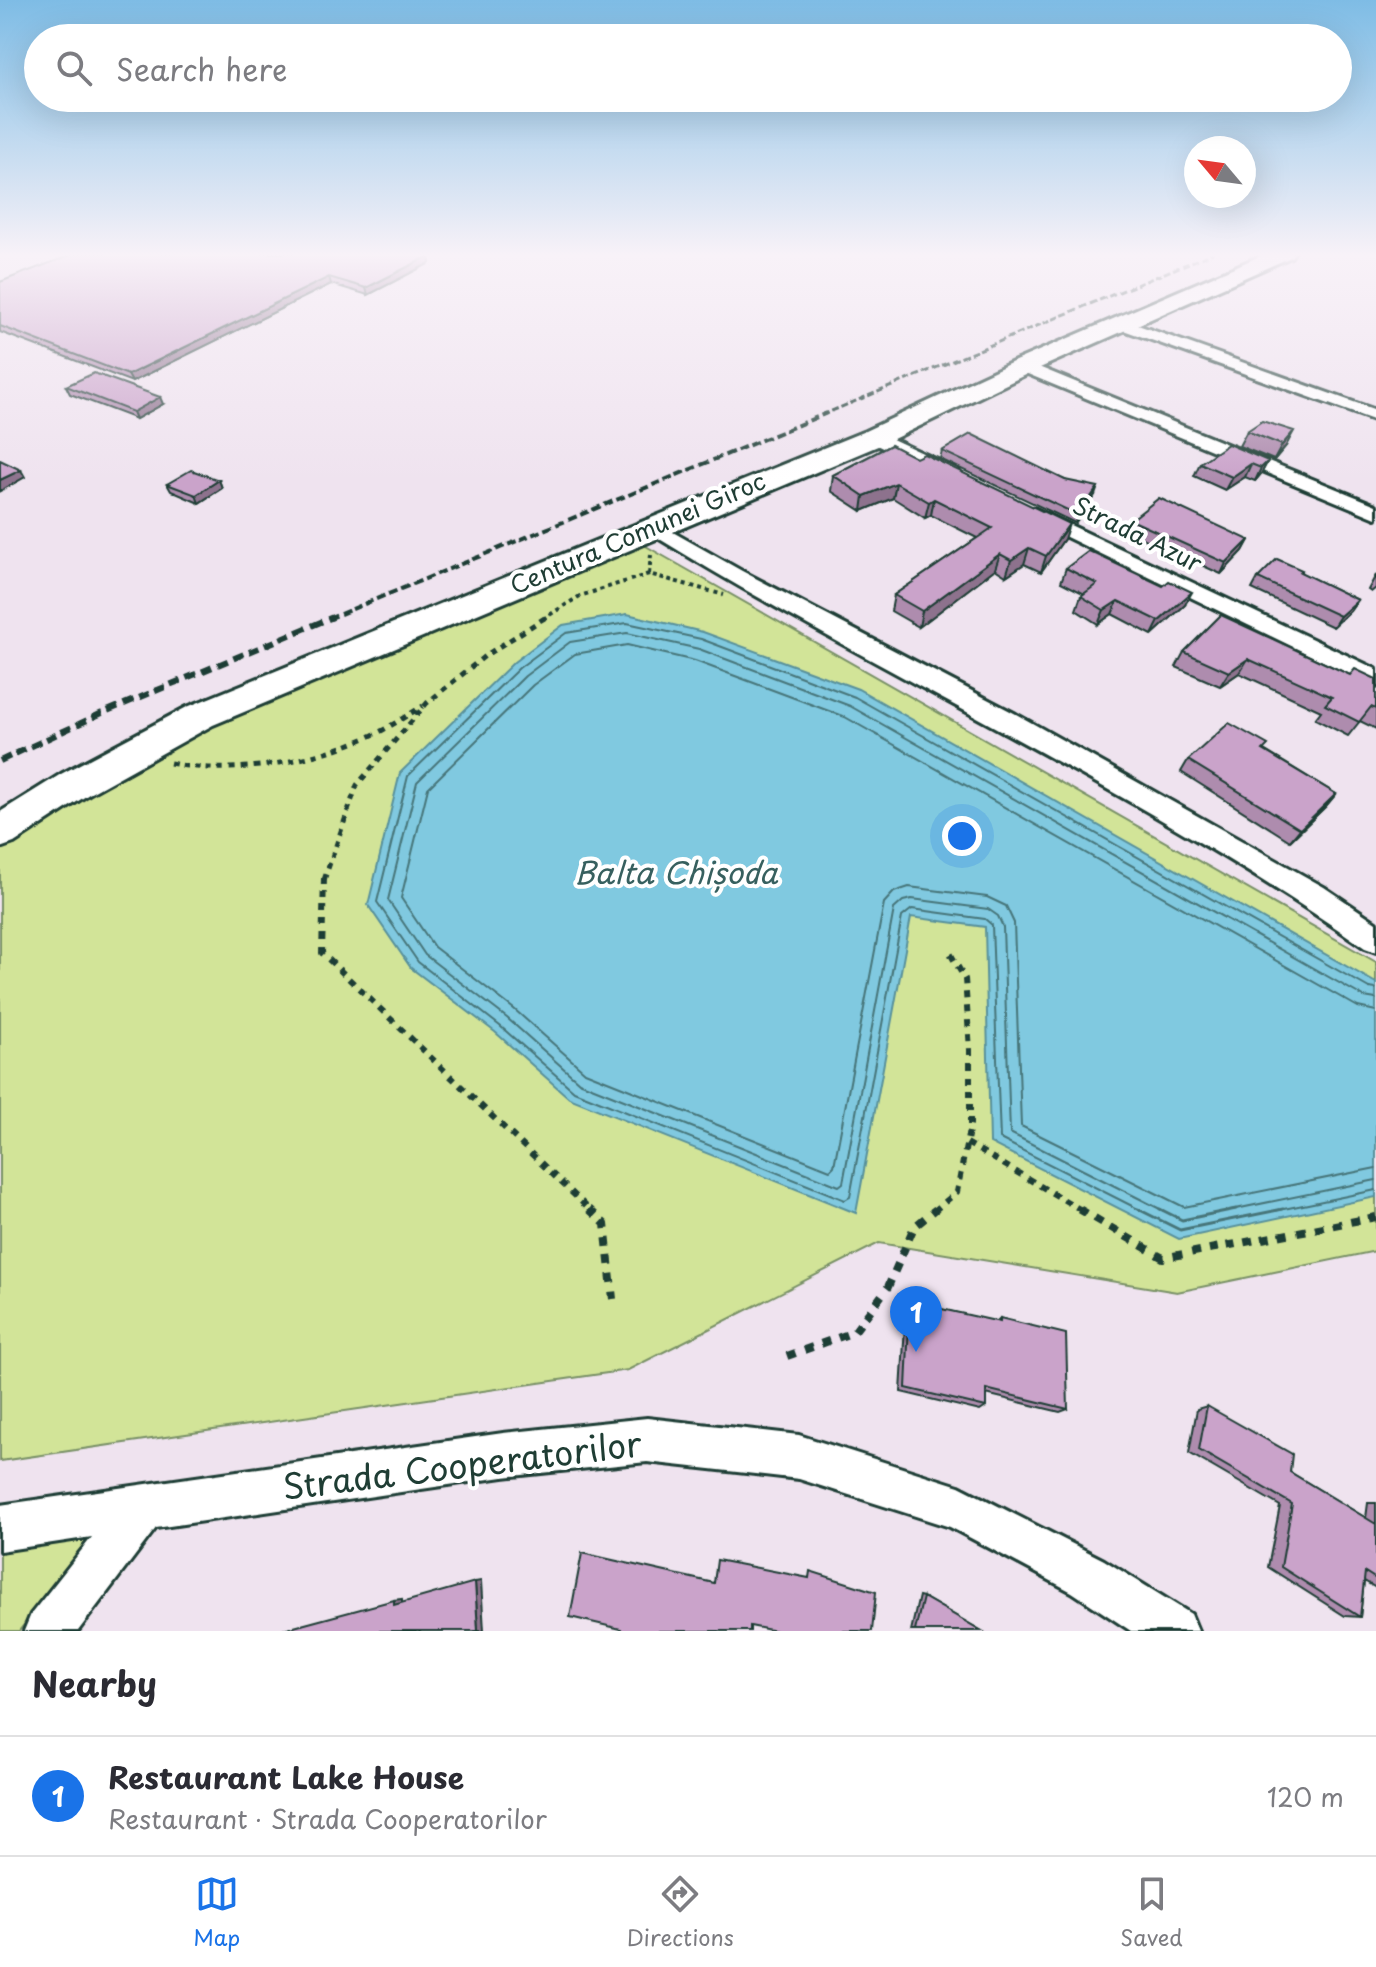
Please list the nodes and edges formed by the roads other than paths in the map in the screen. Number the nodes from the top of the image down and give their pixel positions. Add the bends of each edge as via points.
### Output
1 (1109, 329) edge
2 (1135, 329) edge
3 (1024, 366) junction
4 (1376, 416) edge
5 (875, 437) junction
6 (975, 485) edge
7 (1018, 506) edge
8 (1376, 512) edge
9 (655, 528) junction
10 (1376, 679) edge
11 (0, 832) edge
12 (1376, 939) edge
13 (143, 1508) junction
14 (0, 1528) edge
15 (48, 1631) edge
16 (1174, 1631) edge

1 - 3 main road, Centura Comunei Giroc
2 - 4 street
3 - 5 main road, Centura Comunei Giroc
3 - 8 street
5 - 6 street
5 - 9 main road, Centura Comunei Giroc
7 - 10 street, Strada Azur
9 - 11 main road, Centura Comunei Giroc via 200,716
9 - 12 street via 734,576 1007,720 1313,896
13 - 14 street, Strada Cooperatorilor
13 - 15 street
13 - 16 street, Strada Cooperatorilor via 503,1455 647,1440 799,1457 959,1508 1088,1576

